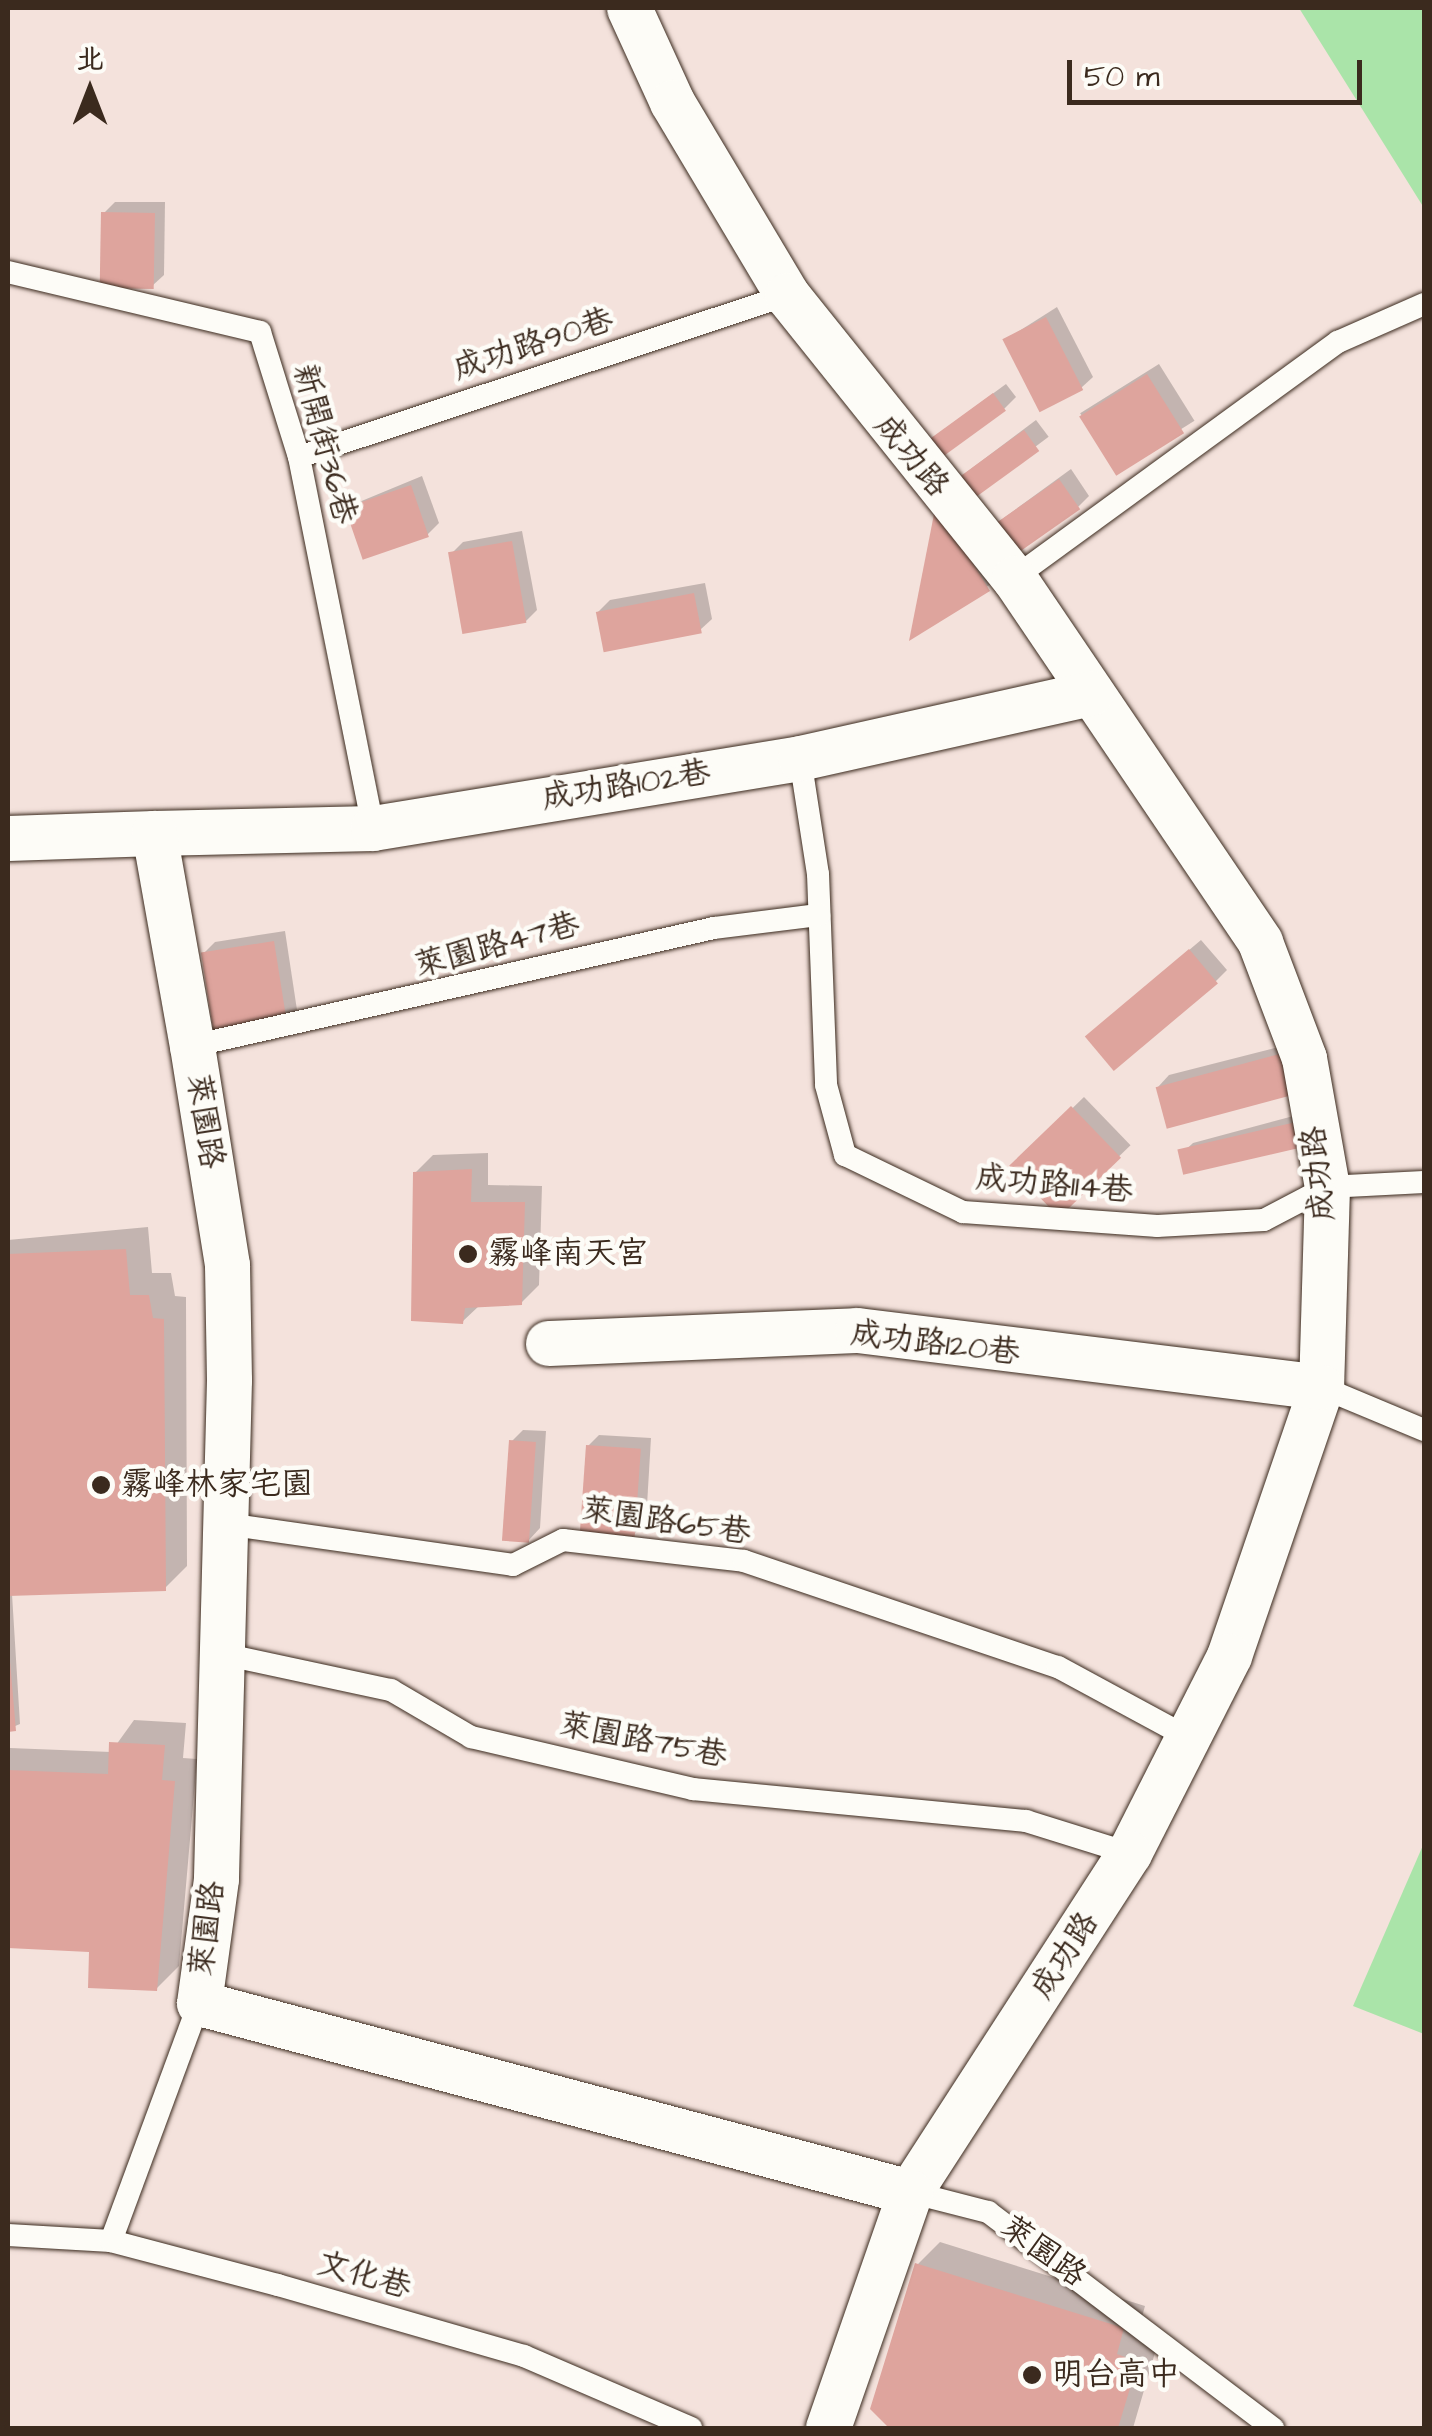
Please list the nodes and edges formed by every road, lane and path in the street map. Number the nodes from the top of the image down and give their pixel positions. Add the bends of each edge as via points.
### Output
1 (629, 8) edge
2 (8, 272) edge
3 (787, 295) junction
4 (1424, 304) edge
5 (299, 457) junction
6 (1014, 578) junction
7 (1091, 693) junction
8 (800, 758) junction
9 (373, 828) junction
10 (154, 833) junction
11 (8, 838) edge
12 (820, 915) junction
13 (192, 1046) junction
14 (1424, 1182) edge
15 (1327, 1186) junction
16 (548, 1343) dead end
17 (1321, 1387) junction
18 (1424, 1430) edge
19 (226, 1524) junction
20 (218, 1653) junction
21 (1192, 1740) junction
22 (1128, 1853) junction
23 (199, 2003) junction
24 (910, 2192) junction
25 (8, 2235) edge
26 (110, 2241) junction
27 (690, 2428) edge
28 (828, 2428) edge
29 (1274, 2428) edge

1 - 3 street, 成功路 via 672,102
2 - 5 lane, 新開街36巷 via 260,332
3 - 5 lane, 成功路90巷
3 - 6 street, 成功路
4 - 6 lane via 1338,342
5 - 9 lane, 新開街36巷
6 - 7 street, 成功路
7 - 8 street, 成功路102巷
7 - 15 street, 成功路 via 1260,942 1304,1058
8 - 9 street, 成功路102巷
8 - 12 lane, 成功路114巷
9 - 10 street, 成功路102巷
10 - 11 street
10 - 13 street, 萊園路
12 - 13 lane, 萊園路47巷 via 714,928
12 - 15 lane, 成功路114巷 via 826,1085 845,1154 907,1192 963,1212 1158,1226 1264,1220
13 - 19 street, 萊園路 via 227,1264
14 - 15 lane, 成功路114巷
15 - 17 street, 成功路
16 - 17 street, 成功路120巷 via 857,1330
17 - 18 lane
17 - 21 street, 成功路
19 - 20 street, 萊園路
19 - 21 lane, 萊園路65巷 via 514,1565 563,1540 744,1561 1058,1667
20 - 22 lane, 萊園路75巷 via 391,1690 471,1737 692,1789 1026,1821
20 - 23 street, 萊園路 via 216,1879
21 - 22 street, 成功路
22 - 24 street, 成功路
23 - 24 street, 萊園路
23 - 26 lane
24 - 28 street, 成功路
24 - 29 lane, 萊園路 via 988,2212
25 - 26 lane, 文化巷
26 - 27 lane, 文化巷 via 524,2356

